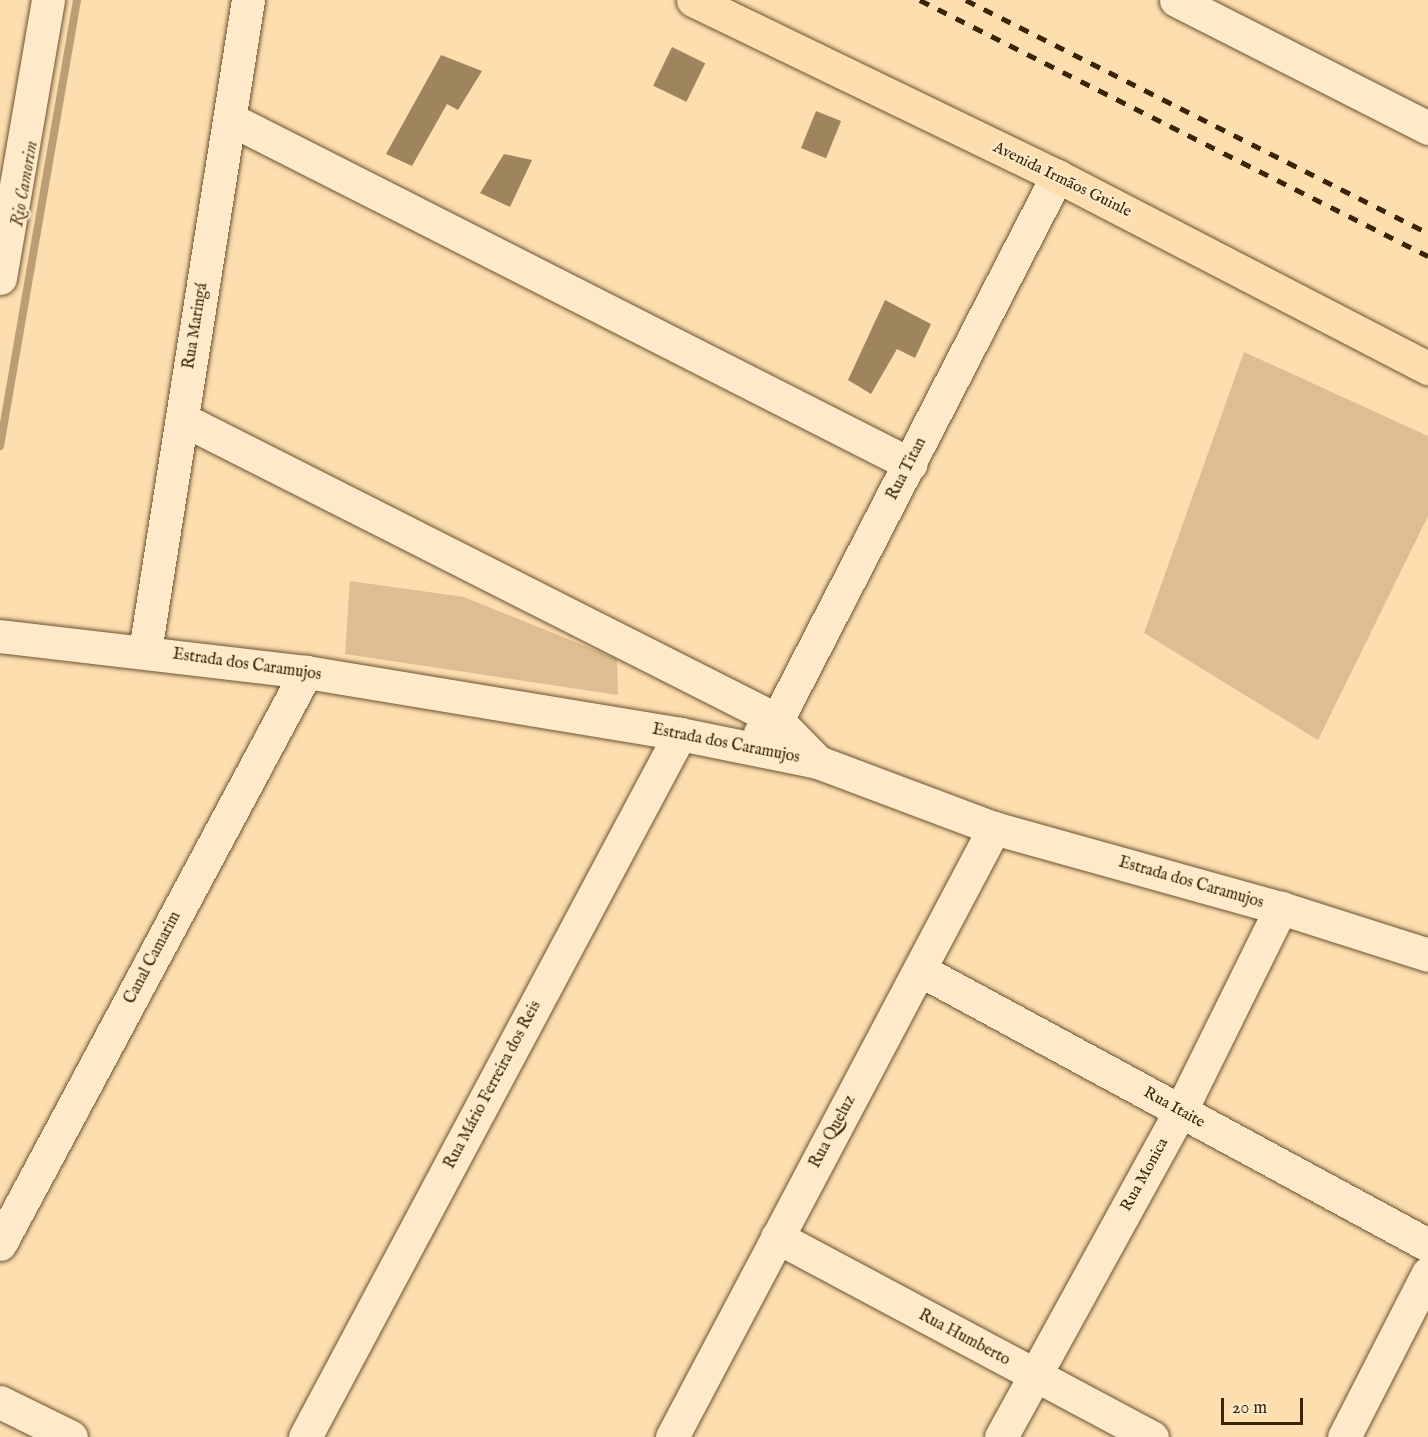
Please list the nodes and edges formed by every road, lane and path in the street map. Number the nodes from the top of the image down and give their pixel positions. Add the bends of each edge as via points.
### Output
1 (48, 0) edge
2 (248, 0) edge
3 (693, 0) edge
4 (1176, 0) edge
5 (230, 119) junction
6 (1428, 128) edge
7 (1057, 176) junction
8 (0, 278) edge
9 (1428, 368) edge
10 (182, 419) junction
11 (910, 464) junction
12 (0, 636) edge
13 (145, 651) junction
14 (306, 672) junction
15 (777, 720) junction
16 (681, 734) junction
17 (740, 748) junction
18 (818, 762) junction
19 (994, 828) junction
20 (1281, 908) junction
21 (1428, 955) edge
22 (920, 970) junction
23 (1180, 1112) junction
24 (777, 1237) junction
25 (0, 1244) edge
26 (1428, 1245) edge
27 (1428, 1273) edge
28 (1033, 1376) junction
29 (0, 1402) edge
30 (71, 1437) edge
31 (305, 1437) edge
32 (672, 1437) edge
33 (1001, 1437) edge
34 (1152, 1437) edge
35 (1344, 1437) edge

1 - 8 street
2 - 5 street, Rua Maringá
3 - 7 main road, Avenida Irmãos Guinle
4 - 6 street
5 - 10 street, Rua Maringá
5 - 11 street
7 - 9 main road, Avenida Irmãos Guinle
7 - 11 street, Rua Titan
10 - 13 street, Rua Maringá
10 - 15 street
11 - 15 street, Rua Titan
12 - 13 street, Estrada dos Caramujos
13 - 14 street, Estrada dos Caramujos
14 - 16 street, Estrada dos Caramujos
14 - 25 street, Canal Camarim
15 - 17 street, Rua Titan
15 - 18 street
16 - 17 street, Estrada dos Caramujos
16 - 31 street, Rua Mário Ferreira dos Reis
17 - 18 street, Estrada dos Caramujos
18 - 19 street, Estrada dos Caramujos
19 - 20 street, Estrada dos Caramujos
19 - 22 street, Rua Queluz
20 - 21 street, Estrada dos Caramujos
20 - 23 street, Rua Monica
22 - 23 street, Rua Itaite
22 - 24 street, Rua Queluz
23 - 26 street, Rua Itaite
23 - 28 street, Rua Monica
24 - 28 street, Rua Humberto
24 - 32 street, Rua Queluz
27 - 35 street
28 - 33 street, Rua Monica
28 - 34 street, Rua Humberto
29 - 30 street

